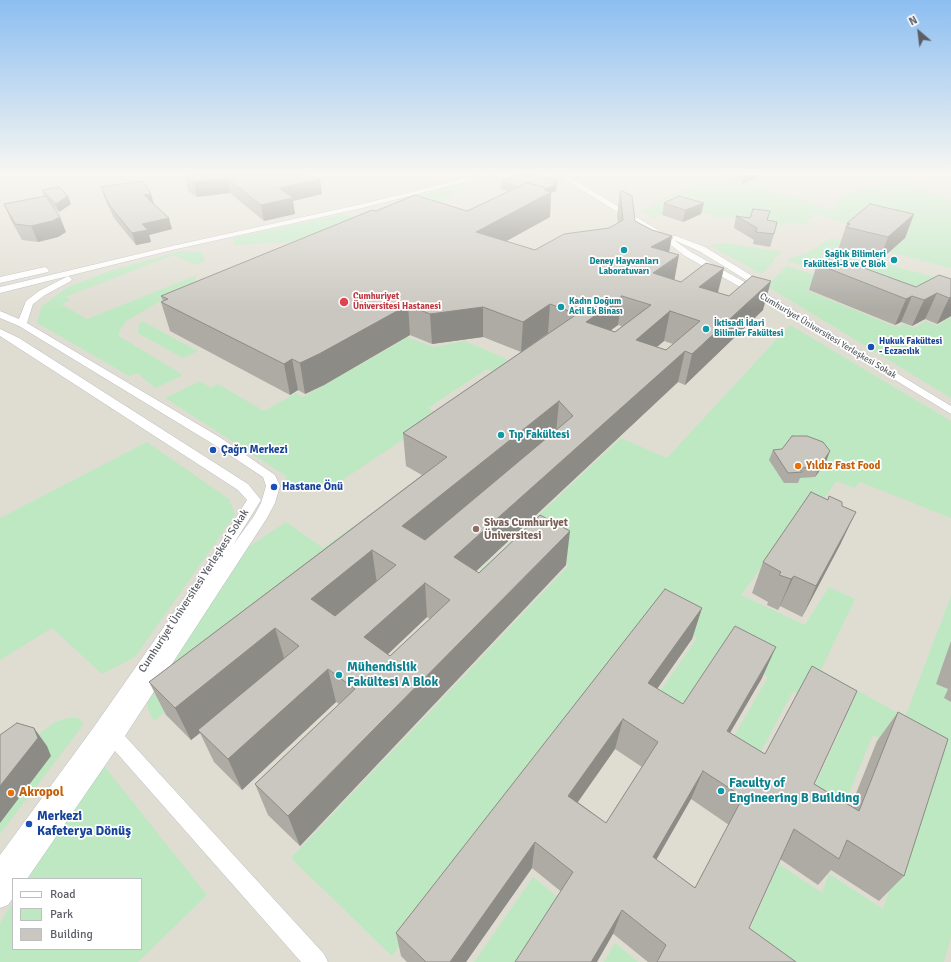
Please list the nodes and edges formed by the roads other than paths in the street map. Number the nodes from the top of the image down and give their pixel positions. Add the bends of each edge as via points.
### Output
1 (282, 220) edge
2 (295, 220) edge
3 (635, 220) edge
4 (646, 220) edge
5 (92, 267) junction
6 (0, 280) edge
7 (0, 290) edge
8 (0, 314) edge
9 (22, 324) junction
10 (0, 332) edge
11 (951, 403) edge
12 (951, 411) edge
13 (113, 736) junction
14 (0, 873) edge
15 (14, 878) edge
16 (12, 880) edge
17 (0, 897) edge
18 (316, 962) edge

1 - 6 street
2 - 5 street
3 - 12 street, Cumhuriyet Üniversitesi Yerleşkesi Sokak
4 - 11 street, Cumhuriyet Üniversitesi Yerleşkesi Sokak via 683,242 702,248
5 - 7 street
5 - 9 street via 29,303
8 - 9 street, Cumhuriyet Üniversitesi Yerleşkesi Sokak
9 - 13 street, Cumhuriyet Üniversitesi Yerleşkesi Sokak via 217,441 269,475 274,486 260,518
10 - 14 street, Cumhuriyet Üniversitesi Yerleşkesi Sokak via 243,488 254,500 199,588
13 - 15 street, Cumhuriyet Üniversitesi Yerleşkesi Sokak
13 - 18 street
16 - 17 street, Cumhuriyet Üniversitesi Yerleşkesi Sokak

